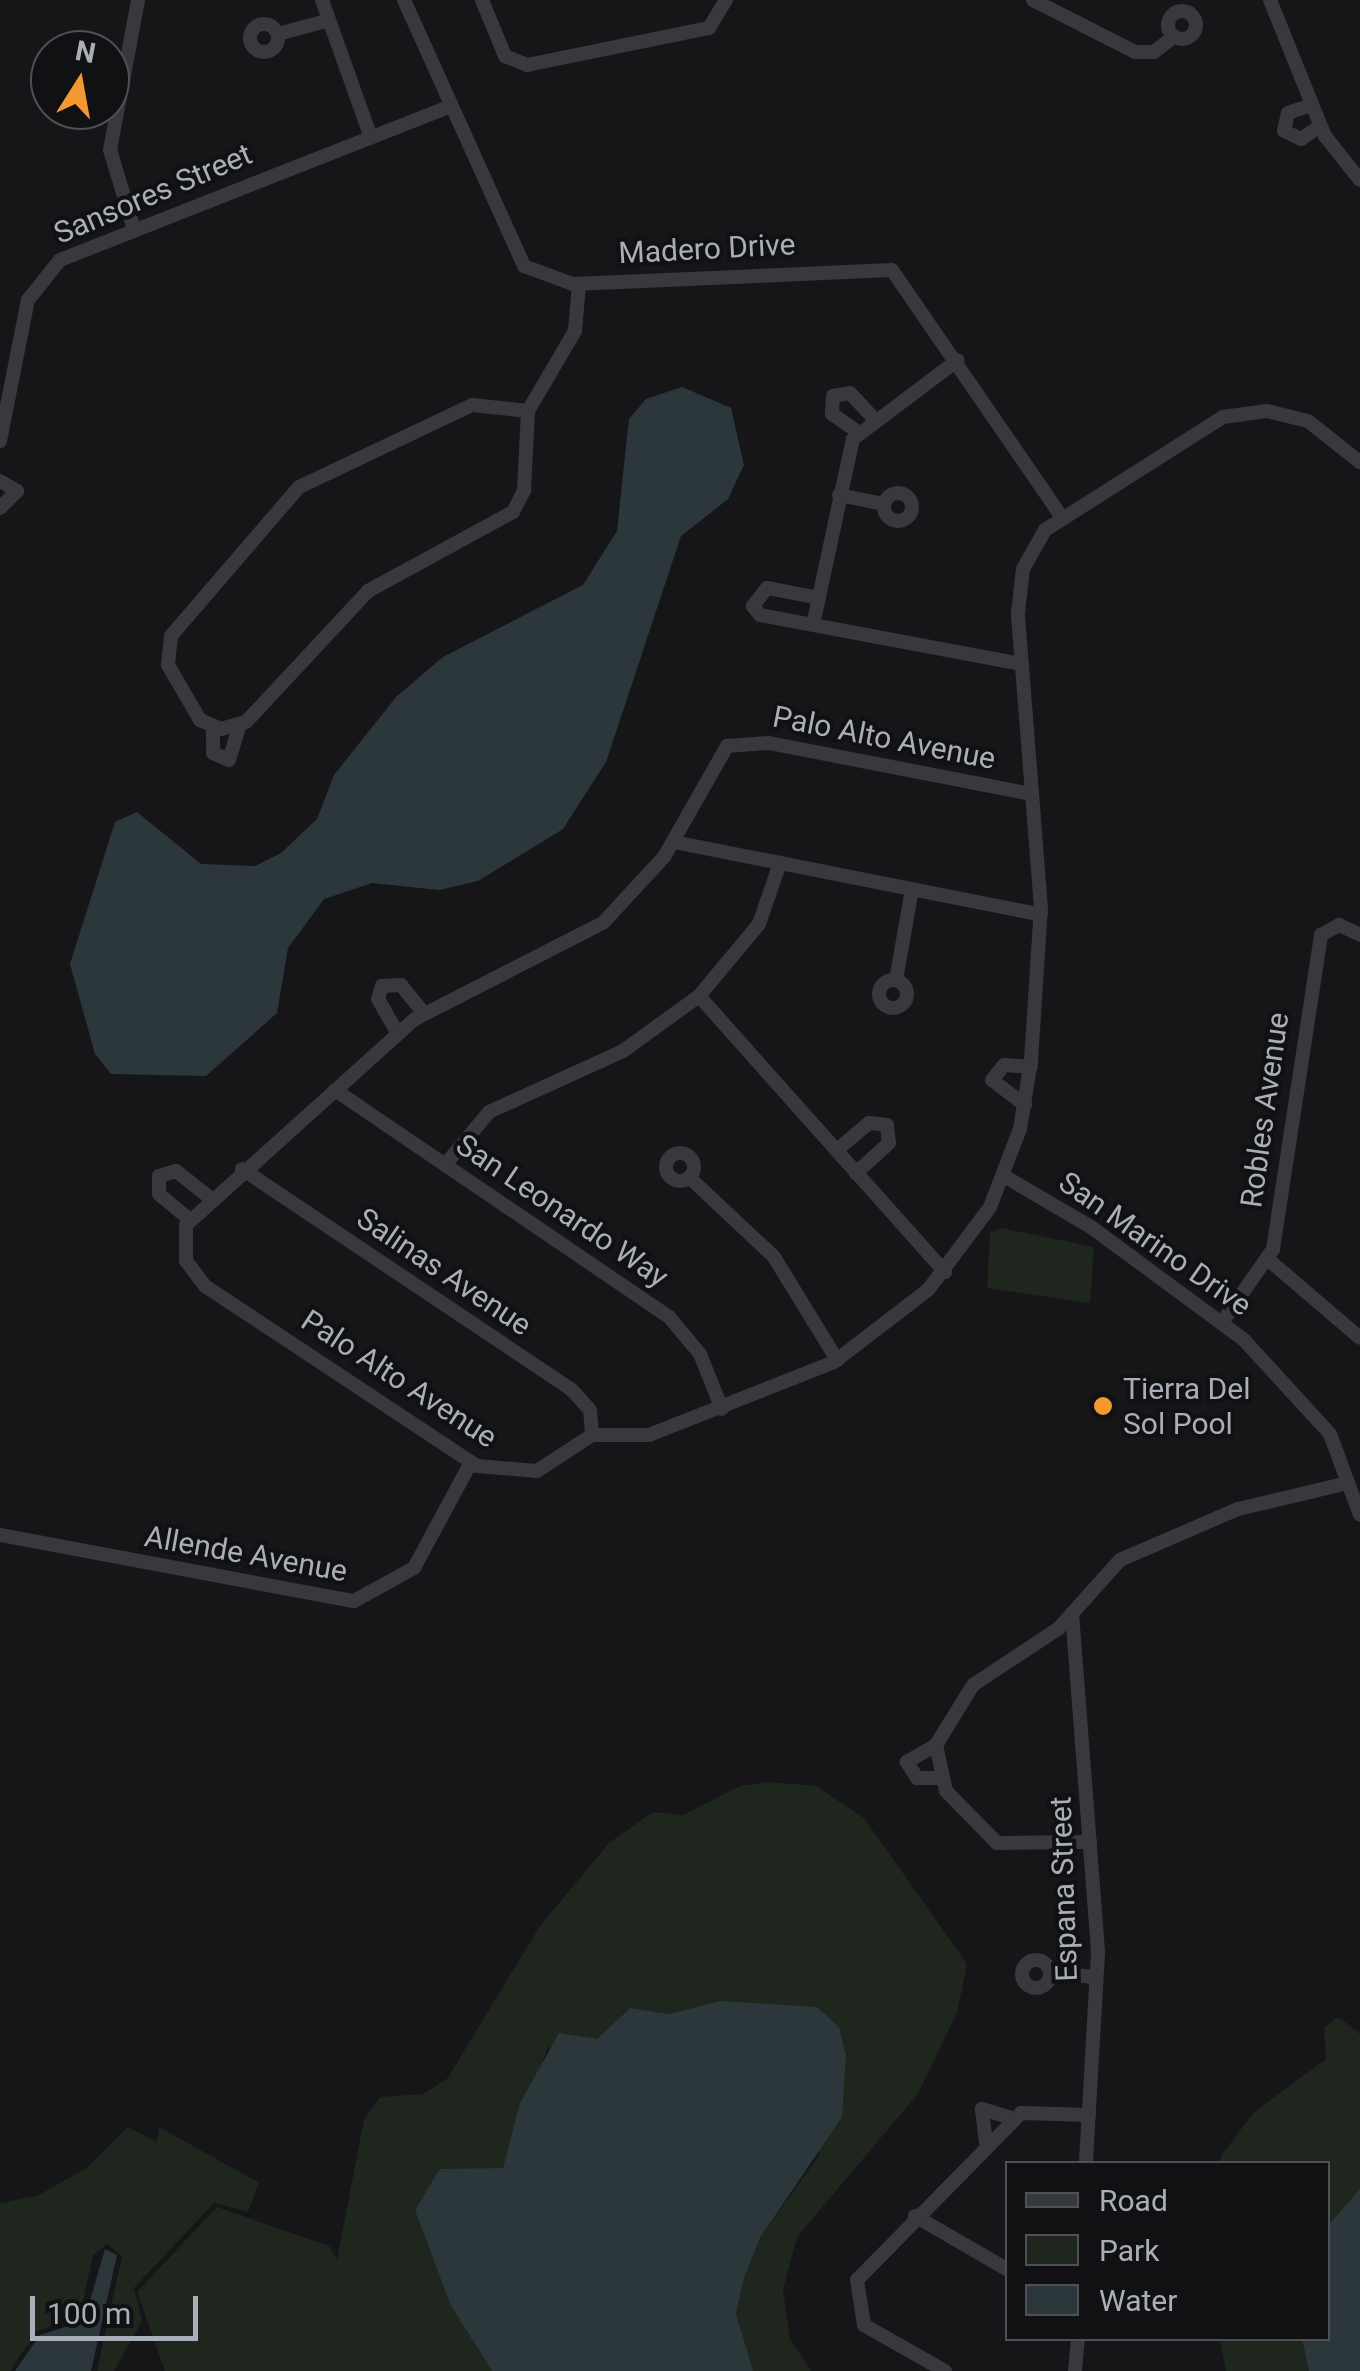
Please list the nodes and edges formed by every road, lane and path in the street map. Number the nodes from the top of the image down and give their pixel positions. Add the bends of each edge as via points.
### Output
1 (138, 0) edge
2 (322, 0) edge
3 (404, 0) edge
4 (482, 0) edge
5 (726, 0) edge
6 (1032, 0) edge
7 (1270, 0) edge
8 (326, 21) junction
9 (278, 34) dead end
10 (1173, 37) dead end
11 (1312, 105) junction
12 (448, 107) junction
13 (1320, 126) junction
14 (370, 135) junction
15 (1360, 180) edge
16 (133, 226) junction
17 (579, 284) junction
18 (958, 360) junction
19 (528, 411) junction
20 (872, 417) junction
21 (858, 432) junction
22 (0, 441) edge
23 (1360, 462) edge
24 (0, 480) edge
25 (839, 495) junction
26 (884, 504) dead end
27 (0, 508) edge
28 (1060, 514) junction
29 (818, 598) junction
30 (813, 625) junction
31 (1021, 664) junction
32 (227, 727) junction
33 (1032, 794) junction
34 (674, 842) junction
35 (780, 863) junction
36 (912, 890) junction
37 (1040, 915) junction
38 (1360, 935) edge
39 (896, 980) dead end
40 (698, 996) junction
41 (424, 1013) junction
42 (398, 1034) junction
43 (1031, 1067) junction
44 (335, 1090) junction
45 (1025, 1105) junction
46 (836, 1150) junction
47 (445, 1165) junction
48 (242, 1169) junction
49 (856, 1173) junction
50 (1004, 1176) junction
51 (690, 1178) dead end
52 (209, 1198) junction
53 (190, 1220) junction
54 (1270, 1260) junction
55 (946, 1272) junction
56 (1223, 1321) junction
57 (1360, 1338) edge
58 (837, 1360) junction
59 (722, 1409) junction
60 (592, 1435) junction
61 (471, 1462) junction
62 (1348, 1483) junction
63 (1360, 1515) edge
64 (0, 1536) edge
65 (1072, 1613) junction
66 (936, 1745) junction
67 (939, 1778) junction
68 (1090, 1842) junction
69 (1050, 1973) dead end
70 (1096, 1976) junction
71 (1089, 2115) junction
72 (1014, 2119) junction
73 (986, 2143) junction
74 (1086, 2161) edge
75 (915, 2216) junction
76 (1005, 2268) edge
77 (1078, 2341) edge
78 (945, 2371) edge
79 (1075, 2371) edge

1 - 16 street via 110,150
2 - 8 street
3 - 12 street, Madero Drive
4 - 5 street via 506,56 527,65 709,28
6 - 10 street via 1135,52 1154,52
7 - 11 street
8 - 9 street
8 - 14 street
11 - 13 street
11 - 13 street via 1288,113 1284,131 1301,139
12 - 14 street, Sansores Street
12 - 17 street, Madero Drive via 512,253 542,277
13 - 15 street
14 - 16 street, Sansores Street
16 - 22 street, Sansores Street via 60,260 36,286
17 - 18 street, Madero Drive via 884,268 906,281
17 - 19 street via 577,326
18 - 20 street
18 - 28 street, Madero Drive
19 - 32 street via 516,509 368,591
19 - 32 street via 472,405 299,487 170,639 171,671
20 - 21 street
20 - 21 street via 850,393 833,396 832,414
21 - 25 street
23 - 28 street, Palo Alto Avenue via 1308,421 1243,413 1206,424
24 - 27 street via 17,492
25 - 26 street
25 - 29 street
28 - 31 street, Palo Alto Avenue via 1024,569
29 - 30 street
29 - 30 street via 767,588 753,599 760,615
30 - 31 street
31 - 33 street, Palo Alto Avenue
32 - 32 street via 211,749 224,760 239,750
33 - 34 street, Palo Alto Avenue via 736,742 711,761
33 - 37 street, Palo Alto Avenue
34 - 35 street
34 - 41 street, Palo Alto Avenue via 623,905 579,940
35 - 36 street
35 - 40 street via 760,924
36 - 37 street
36 - 39 street
37 - 43 street, Palo Alto Avenue
38 - 54 street, Robles Avenue via 1338,925 1317,949
40 - 46 street
40 - 47 street via 623,1050 488,1112
41 - 42 street, Palo Alto Avenue
41 - 42 street via 400,986 382,986 378,999
42 - 44 street, Palo Alto Avenue
43 - 45 street, Palo Alto Avenue
43 - 45 street via 1004,1065 992,1080
44 - 47 street, San Leonardo Way
44 - 48 street, Palo Alto Avenue
45 - 50 street, Palo Alto Avenue
46 - 49 street
46 - 49 street via 869,1123 887,1126 889,1143
47 - 59 street, San Leonardo Way via 670,1318 700,1354
48 - 52 street, Palo Alto Avenue
48 - 60 street, Salinas Avenue via 571,1389 590,1410
49 - 55 street
50 - 55 street, Palo Alto Avenue
50 - 56 street, San Marino Drive
51 - 58 street via 774,1257
52 - 53 street, Palo Alto Avenue
52 - 53 street via 176,1172 159,1176 160,1194
53 - 61 street, Palo Alto Avenue via 186,1261 205,1286
54 - 56 street, Robles Avenue
54 - 57 street
55 - 58 street, Palo Alto Avenue
56 - 62 street, San Marino Drive via 1330,1434
58 - 59 street, Palo Alto Avenue
59 - 60 street, Palo Alto Avenue via 630,1440
60 - 61 street, Palo Alto Avenue via 537,1471
61 - 64 street, Allende Avenue via 414,1568 354,1602
62 - 63 street, San Marino Drive
62 - 65 street via 1238,1510 1120,1560
65 - 66 street via 981,1674
65 - 68 street, Espana Street
66 - 67 street
66 - 67 street via 914,1751 908,1769
67 - 68 street via 997,1842
68 - 70 street, Espana Street
69 - 70 street
70 - 71 street, Espana Street
71 - 72 street
71 - 74 street, Espana Street
72 - 73 street
72 - 73 street via 982,2109
73 - 75 street
75 - 76 street
75 - 78 street via 857,2280 856,2311 876,2335
77 - 79 street

